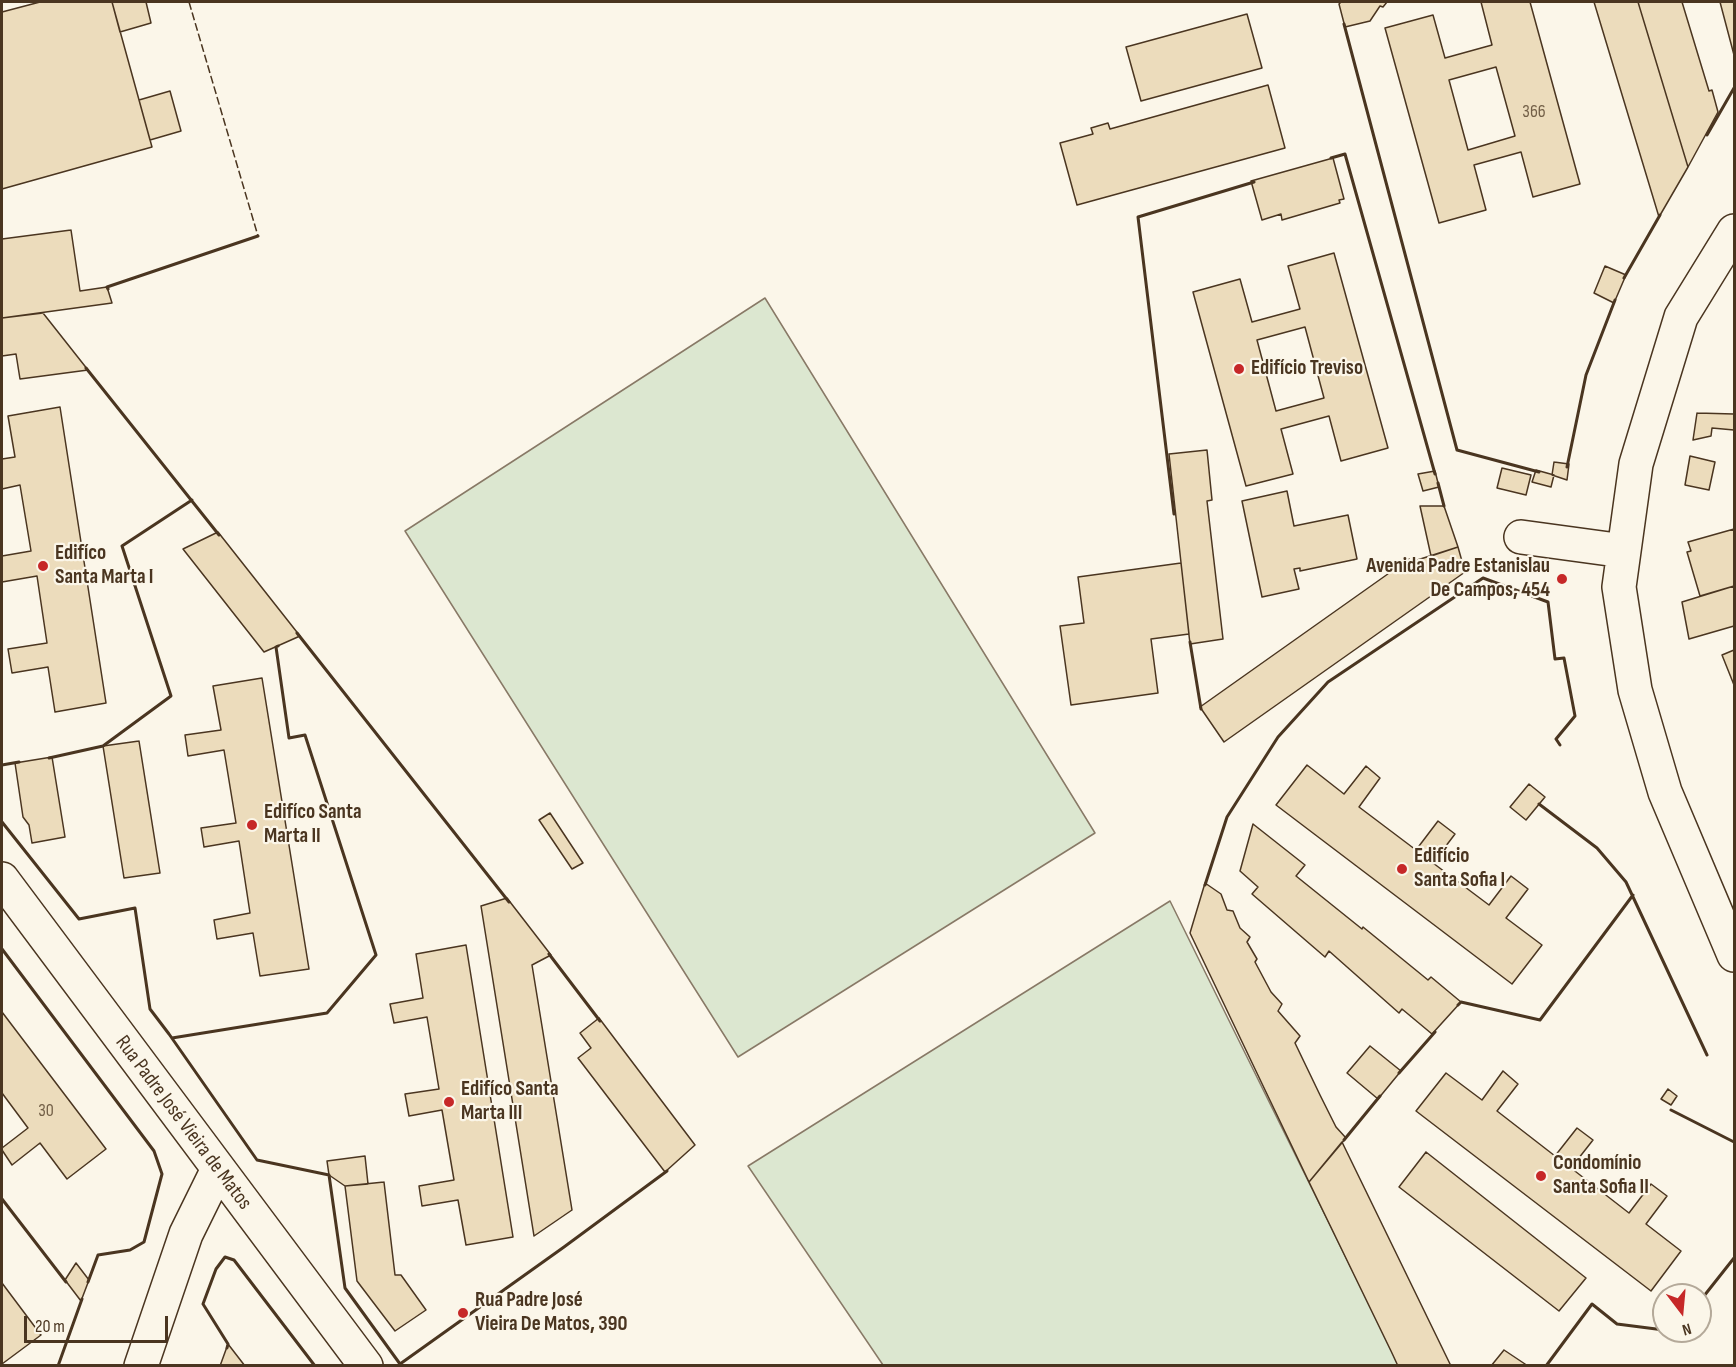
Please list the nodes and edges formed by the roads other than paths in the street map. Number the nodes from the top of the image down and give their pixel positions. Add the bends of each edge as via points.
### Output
1 (1734, 231) edge
2 (1521, 537) dead end
3 (1623, 551) junction
4 (2, 879) edge
5 (1734, 956) edge
6 (218, 1169) junction
7 (141, 1365) edge
8 (366, 1365) edge

1 - 3 street via 1682,317 1636,464
2 - 3 street
3 - 5 street via 1619,587 1635,690 1665,792
4 - 6 street, Rua Padre José Vieira de Matos
6 - 7 street via 186,1234
6 - 8 street, Rua Padre José Vieira de Matos

